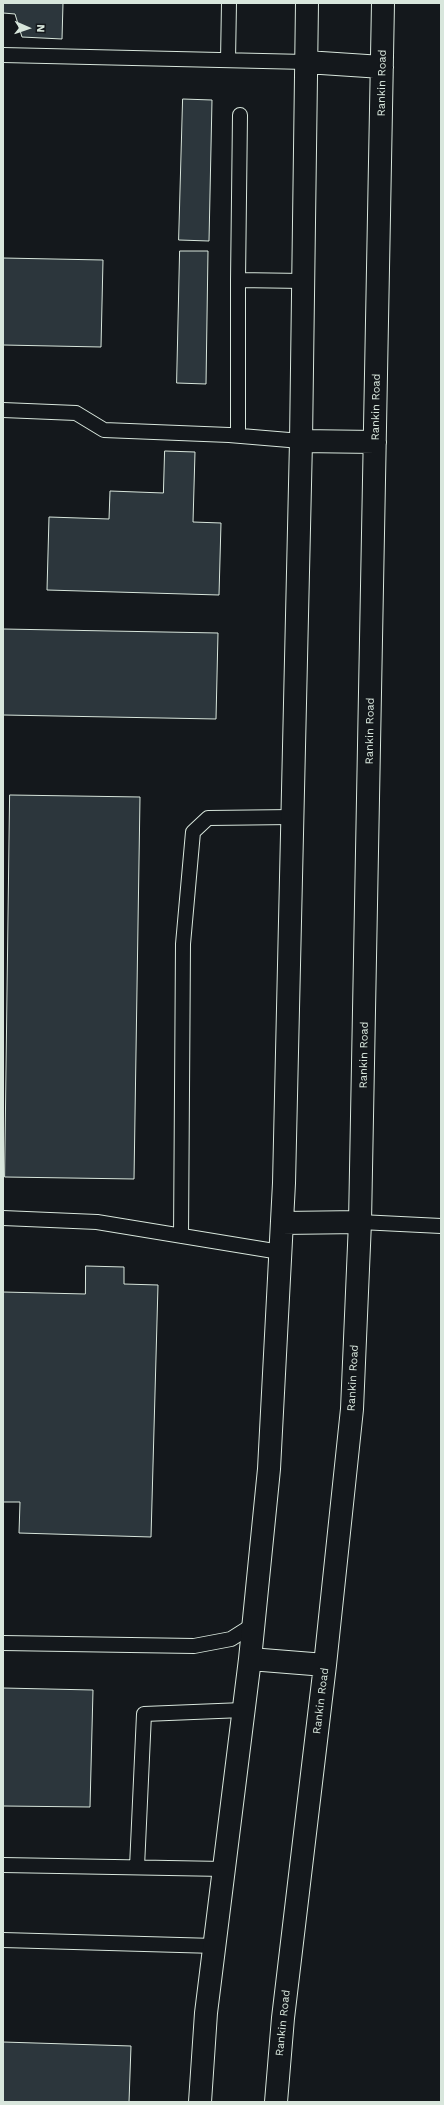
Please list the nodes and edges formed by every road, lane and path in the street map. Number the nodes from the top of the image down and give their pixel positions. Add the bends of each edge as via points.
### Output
1 (228, 3) edge
2 (307, 3) edge
3 (383, 3) edge
4 (3, 55) edge
5 (228, 60) junction
6 (306, 62) junction
7 (382, 67) junction
8 (240, 114) dead end
9 (238, 280) junction
10 (303, 281) junction
11 (3, 410) edge
12 (238, 435) junction
13 (301, 441) junction
14 (375, 442) junction
15 (292, 817) junction
16 (3, 1218) edge
17 (282, 1222) junction
18 (360, 1222) junction
19 (441, 1226) edge
20 (181, 1236) junction
21 (280, 1252) junction
22 (253, 1625) junction
23 (3, 1643) edge
24 (250, 1658) junction
25 (325, 1665) junction
26 (243, 1710) junction
27 (3, 1865) edge
28 (138, 1867) junction
29 (224, 1869) junction
30 (3, 1940) edge
31 (215, 1946) junction
32 (200, 2102) edge
33 (276, 2102) edge

1 - 5 lane
2 - 6 main road
3 - 7 main road, Rankin Road
4 - 5 lane
5 - 6 lane
6 - 7 main road
6 - 10 main road
7 - 14 main road, Rankin Road
8 - 9 lane
9 - 10 lane
9 - 12 lane
10 - 13 main road
11 - 12 lane via 76,413 104,430
12 - 13 lane
13 - 14 main road
13 - 15 main road
14 - 18 main road, Rankin Road
15 - 17 main road
15 - 20 lane via 208,818 192,832 183,944
16 - 20 lane via 97,1222
17 - 18 main road
17 - 21 main road
18 - 19 lane
18 - 25 main road, Rankin Road via 352,1409
20 - 21 lane
21 - 22 main road via 269,1469
22 - 23 lane via 231,1639 194,1646
22 - 24 main road
24 - 25 main road
24 - 26 main road
25 - 33 main road, Rankin Road via 283,2018
26 - 28 lane via 144,1714
26 - 29 main road
27 - 28 lane
28 - 29 lane
29 - 31 main road
30 - 31 lane
31 - 32 main road via 206,2013

